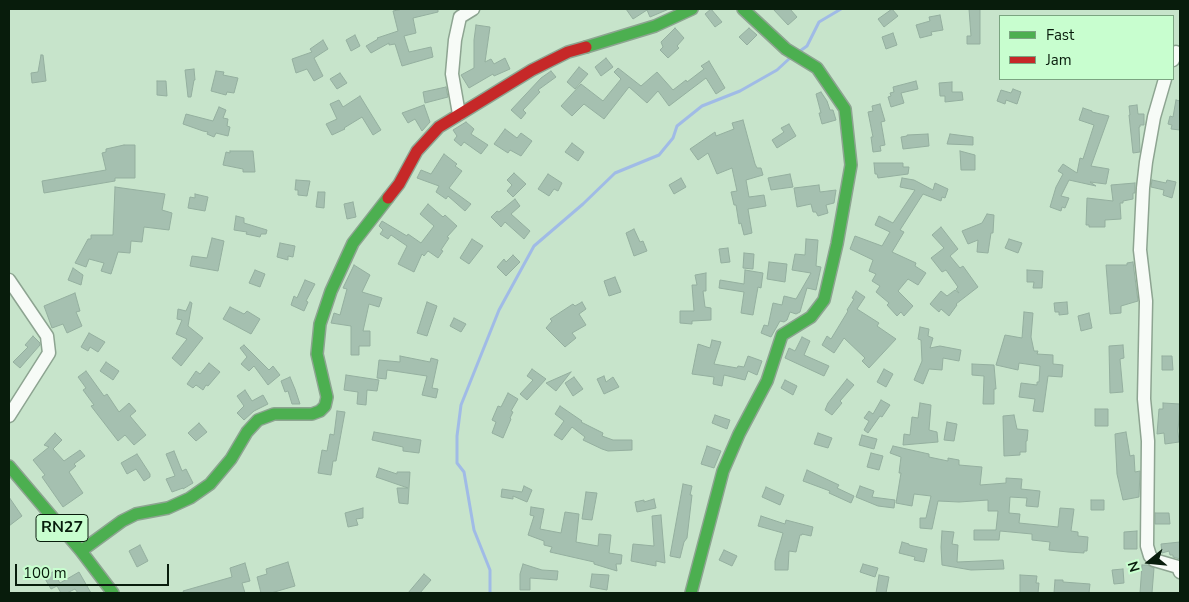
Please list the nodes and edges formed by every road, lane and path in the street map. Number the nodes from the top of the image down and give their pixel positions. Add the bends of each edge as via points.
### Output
1 (473, 9) edge
2 (692, 9) edge
3 (743, 9) edge
4 (1166, 80) edge
5 (459, 114) junction
6 (9, 280) edge
7 (9, 416) edge
8 (9, 466) edge
9 (81, 551) junction
10 (1180, 572) edge
11 (113, 593) edge
12 (691, 593) edge

1 - 5 street via 460,17 455,40 452,74
2 - 5 street via 655,26 568,52
3 - 12 street via 786,49 817,68 845,109 851,164 824,300 811,317 782,335 767,381 724,471
4 - 10 street via 1154,117 1146,162 1140,250 1146,301 1147,546 1154,560 1178,567
5 - 9 street via 439,126 417,151 399,184 353,243 320,324 317,354 327,397 325,406 312,414 274,414 258,420 210,484 168,508 136,514 122,521
6 - 7 street via 47,336 49,353
8 - 9 street, RN27
9 - 11 street, RN27

